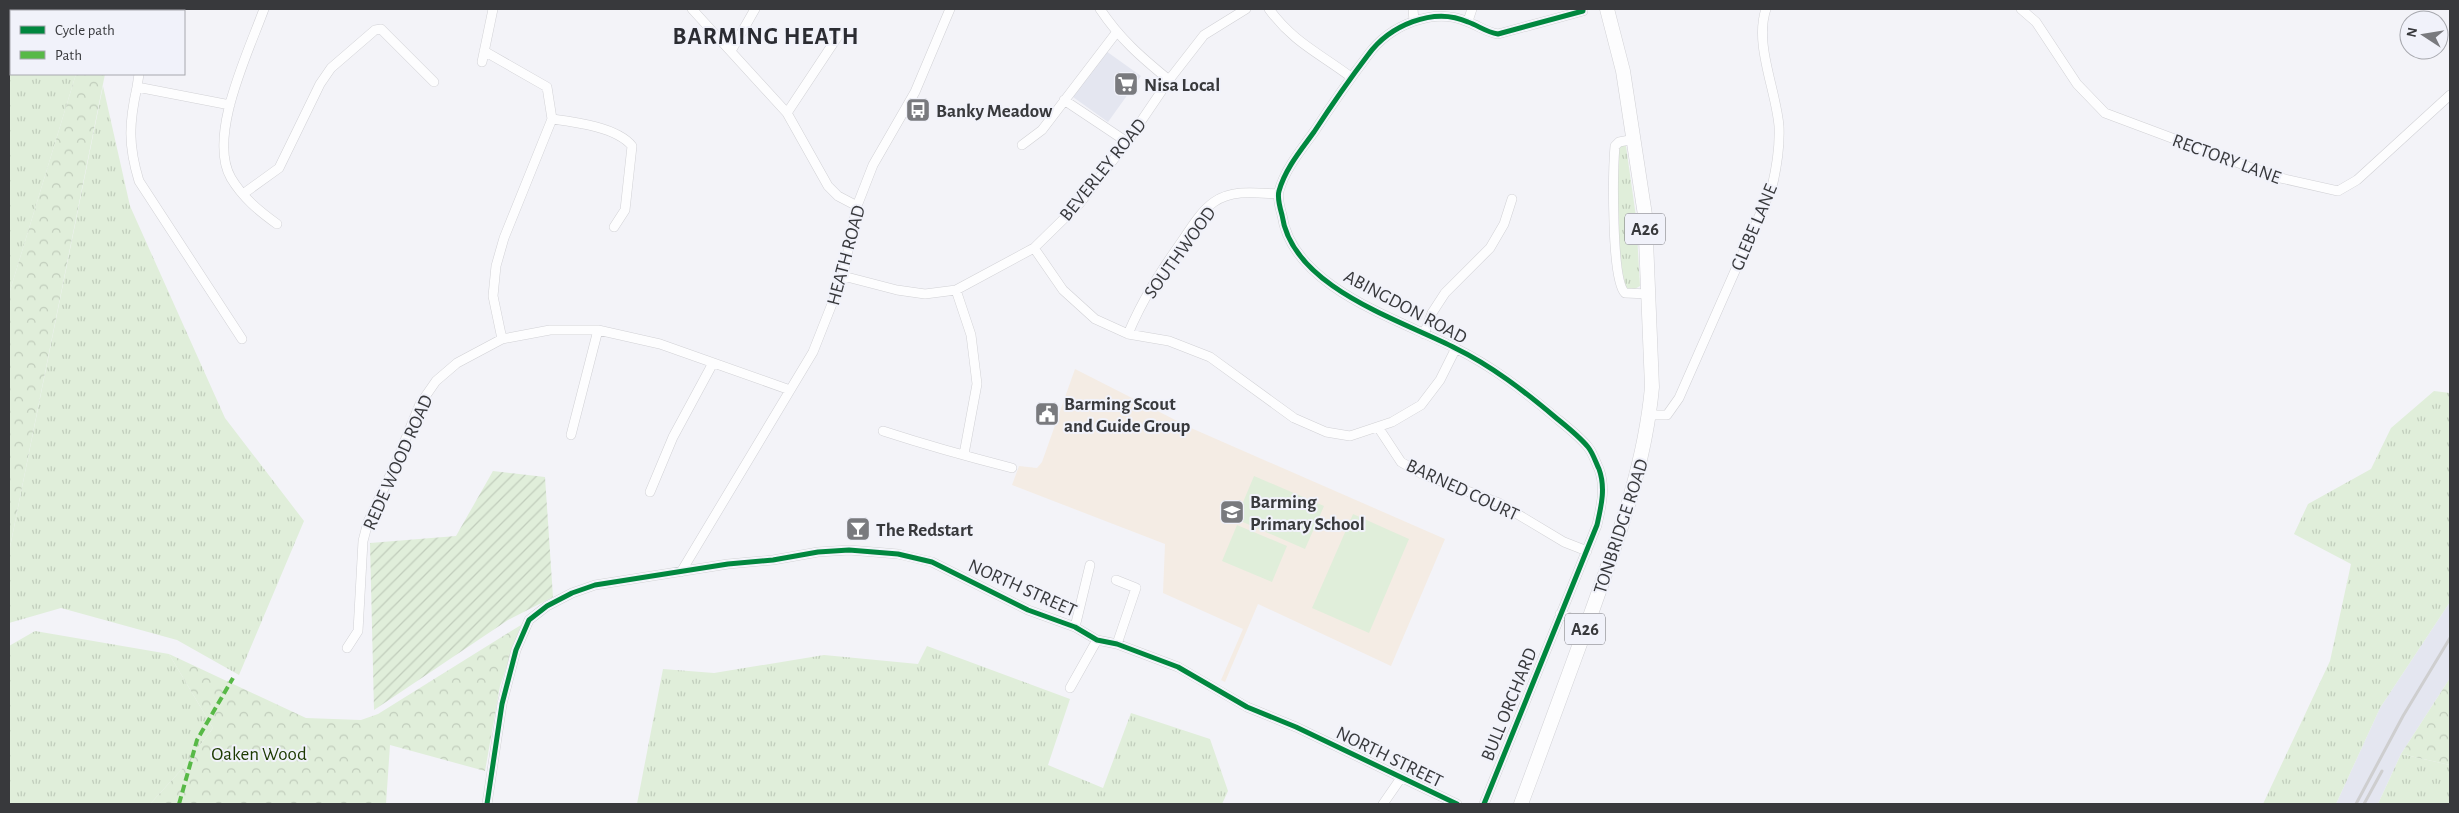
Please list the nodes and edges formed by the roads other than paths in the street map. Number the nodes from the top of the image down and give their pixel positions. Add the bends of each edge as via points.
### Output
1 (264, 9) edge
2 (493, 9) edge
3 (692, 9) edge
4 (755, 9) edge
5 (950, 9) edge
6 (1100, 9) edge
7 (1246, 9) edge
8 (1269, 9) edge
9 (1412, 9) edge
10 (1472, 9) edge
11 (1607, 9) edge
12 (1766, 9) edge
13 (2021, 9) edge
14 (1583, 10) edge
15 (1414, 21) junction
16 (1468, 21) junction
17 (840, 33) dead end
18 (1116, 33) junction
19 (484, 51) junction
20 (731, 52) junction
21 (482, 62) dead end
22 (139, 75) edge
23 (1351, 78) junction
24 (1169, 80) junction
25 (434, 82) dead end
26 (137, 87) junction
27 (2450, 96) edge
28 (1064, 100) junction
29 (230, 105) junction
30 (787, 113) junction
31 (552, 119) junction
32 (1635, 139) junction
33 (1127, 142) junction
34 (1022, 145) dead end
35 (242, 194) junction
36 (1278, 194) junction
37 (1512, 199) dead end
38 (857, 206) junction
39 (277, 224) dead end
40 (614, 227) dead end
41 (1034, 248) junction
42 (843, 276) junction
43 (956, 290) junction
44 (1649, 294) junction
45 (598, 330) junction
46 (1128, 334) junction
47 (1424, 334) junction
48 (242, 339) dead end
49 (502, 339) junction
50 (1456, 348) junction
51 (714, 363) junction
52 (790, 390) junction
53 (1649, 415) junction
54 (1378, 428) junction
55 (883, 431) dead end
56 (571, 435) dead end
57 (964, 454) junction
58 (1016, 468) dead end
59 (650, 492) dead end
60 (1586, 552) junction
61 (1090, 565) dead end
62 (681, 572) junction
63 (1116, 580) dead end
64 (1560, 614) junction
65 (1587, 624) junction
66 (1075, 626) junction
67 (1097, 640) junction
68 (1117, 644) junction
69 (347, 648) dead end
70 (1070, 688) dead end
71 (1401, 778) junction
72 (487, 804) edge
73 (1383, 804) edge
74 (1457, 804) edge
75 (1484, 804) edge
76 (1521, 804) edge

1 - 29 street
2 - 19 street
3 - 20 street
4 - 20 street
5 - 38 street, HEATH ROAD via 915,92 874,165
6 - 18 street
7 - 24 street, BEVERLEY ROAD via 1204,35
8 - 23 street via 1284,29 1304,46
9 - 15 street
10 - 16 street
11 - 32 main road, TONBRIDGE ROAD / A26 via 1623,71
12 - 53 street, GLEBE LANE via 1763,17 1765,54 1779,125 1779,156 1772,187 1680,398 1667,415
13 - 27 street, RECTORY LANE via 2036,22 2077,84 2105,114 2304,185 2338,191 2357,180
14 - 16 street via 1498,34 1485,32
15 - 16 street via 1430,17
15 - 23 street via 1393,31 1374,46
17 - 30 street
18 - 24 street
18 - 28 street
19 - 21 street
19 - 31 street via 547,87
20 - 30 street
22 - 26 street
23 - 36 street via 1302,148 1284,177
24 - 33 street, BEVERLEY ROAD
25 - 35 street via 381,29 375,30 331,68 309,104 279,168
26 - 29 street
26 - 48 street via 129,130 132,159 139,181
28 - 33 street
28 - 34 street via 1042,130
29 - 35 street via 224,132 224,159 230,177
30 - 38 street via 828,186 838,196
31 - 40 street via 586,124 618,135 632,146 625,210
31 - 49 street via 496,266 493,296
32 - 44 main road, TONBRIDGE ROAD / A26 via 1645,215
32 - 44 street via 1615,146 1614,223 1619,282 1625,293
33 - 41 street, BEVERLEY ROAD via 1080,204
35 - 39 street
36 - 46 street, SOUTHWOOD via 1236,193 1214,202 1197,220 1157,278 1139,307
36 - 47 street, ABINGDON ROAD via 1284,229 1296,253 1312,270 1342,291
37 - 47 street via 1504,224 1490,248 1445,293
38 - 42 street, HEATH ROAD
41 - 43 street, BEVERLEY ROAD
41 - 46 street via 1069,296 1095,319
42 - 43 street, BEVERLEY ROAD via 925,294
42 - 52 street, HEATH ROAD via 813,352
43 - 57 street via 971,335 977,384
44 - 53 main road, TONBRIDGE ROAD / A26 via 1652,387
45 - 49 street, REDE WOOD ROAD via 550,330
45 - 51 street, REDE WOOD ROAD via 660,344
45 - 56 street
46 - 54 street via 1169,341 1210,357 1294,418 1326,432 1350,436
47 - 50 street, ABINGDON ROAD
49 - 69 street, REDE WOOD ROAD via 457,363 436,380 420,404 368,522 363,541 358,631
50 - 54 street via 1440,380 1421,405
50 - 60 street, ABINGDON ROAD via 1528,394 1589,448 1600,471 1603,494
51 - 52 street, REDE WOOD ROAD
51 - 59 street via 673,438
52 - 62 street, HEATH ROAD
53 - 65 main road, TONBRIDGE ROAD / A26 via 1644,451 1616,545
54 - 60 street, BARNED COURT via 1401,462 1422,474 1500,503
55 - 57 street via 935,449
57 - 58 street
60 - 64 street, ABINGDON ROAD
61 - 66 street
62 - 66 street, NORTH STREET via 818,552 849,550 898,554 932,562 1028,610
62 - 72 street, NORTH STREET via 595,585 547,606 529,620 516,650 502,704
63 - 68 street via 1136,588
64 - 65 street
64 - 75 street, BULL ORCHARD
65 - 76 main road, TONBRIDGE ROAD / A26
66 - 67 street, NORTH STREET
67 - 68 street, NORTH STREET
67 - 70 street
68 - 71 street, NORTH STREET via 1178,667 1247,706
71 - 73 street
71 - 74 street, NORTH STREET

